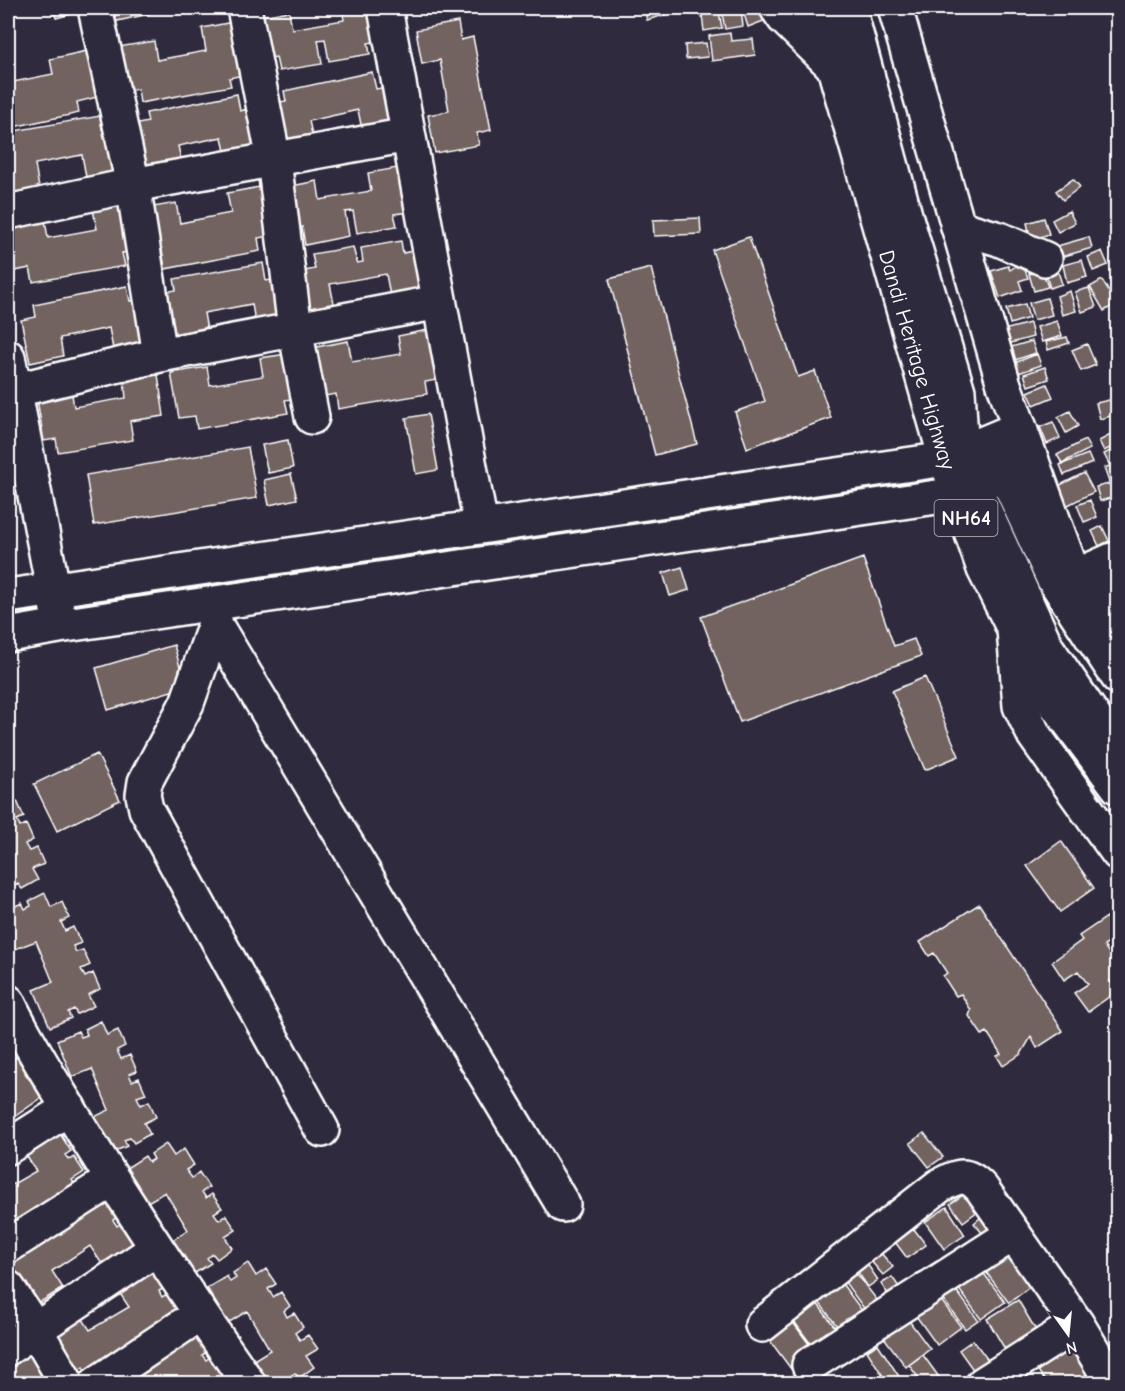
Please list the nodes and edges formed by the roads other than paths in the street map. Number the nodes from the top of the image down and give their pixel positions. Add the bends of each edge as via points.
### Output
1 (95, 8) edge
2 (244, 8) edge
3 (385, 8) edge
4 (777, 8) edge
5 (817, 8) edge
6 (849, 8) edge
7 (895, 8) edge
8 (848, 78) junction
9 (408, 135) junction
10 (274, 160) junction
11 (133, 185) junction
12 (8, 212) edge
13 (955, 215) junction
14 (892, 217) junction
15 (1045, 259) dead end
16 (439, 302) junction
17 (295, 329) junction
18 (160, 355) junction
19 (8, 357) edge
20 (11, 392) edge
21 (312, 417) dead end
22 (1020, 428) junction
23 (966, 451) junction
24 (1018, 468) junction
25 (766, 485) junction
26 (965, 490) junction
27 (772, 521) junction
28 (480, 526) junction
29 (1118, 559) edge
30 (209, 565) junction
31 (1079, 581) junction
32 (53, 588) junction
33 (1118, 591) edge
34 (8, 596) edge
35 (215, 614) junction
36 (59, 626) junction
37 (1014, 629) junction
38 (8, 635) edge
39 (1118, 650) edge
40 (1118, 677) edge
41 (1118, 752) edge
42 (1118, 787) edge
43 (1118, 853) edge
44 (12, 1022) edge
45 (69, 1108) junction
46 (321, 1130) dead end
47 (8, 1147) edge
48 (112, 1180) junction
49 (563, 1205) dead end
50 (1013, 1234) junction
51 (8, 1246) edge
52 (156, 1249) junction
53 (8, 1288) edge
54 (200, 1314) junction
55 (1077, 1324) junction
56 (762, 1325) dead end
57 (35, 1329) junction
58 (8, 1348) edge
59 (809, 1365) dead end
60 (67, 1383) edge
61 (96, 1383) edge
62 (249, 1383) edge
63 (983, 1383) edge
64 (1113, 1383) edge

1 - 11 main road
2 - 10 main road
3 - 9 main road
4 - 8 main road
5 - 8 main road, Dandi Heritage Highway / NH64
6 - 8 main road
7 - 13 main road
8 - 14 main road, Dandi Heritage Highway / NH64
9 - 10 main road
9 - 16 main road
10 - 11 main road
10 - 17 main road
11 - 12 main road
11 - 18 main road
13 - 15 main road
13 - 22 main road
14 - 23 main road, Dandi Heritage Highway / NH64
14 - 23 main road via 957,391
16 - 17 main road
16 - 28 main road
17 - 18 main road
17 - 21 main road
18 - 20 main road
19 - 20 main road
20 - 32 main road
22 - 23 main road
22 - 24 main road
23 - 24 main road
23 - 25 main road
23 - 26 main road, Dandi Heritage Highway / NH64
24 - 26 main road
24 - 31 main road
24 - 40 main road via 1053,578
25 - 27 main road
25 - 28 main road
26 - 27 main road
26 - 37 main road, Dandi Heritage Highway / NH64 via 984,569
26 - 41 main road via 1047,648
27 - 35 main road
28 - 30 main road
29 - 31 main road
30 - 32 main road
30 - 35 main road
31 - 33 main road
31 - 39 main road
32 - 34 main road
32 - 36 main road
35 - 36 main road
35 - 46 main road via 181,717 143,795 146,809
35 - 49 main road
36 - 38 main road
37 - 42 main road, Dandi Heritage Highway / NH64 via 1042,687
37 - 43 main road via 1020,706 1034,735
44 - 45 main road
45 - 47 main road
45 - 48 main road
48 - 51 main road
48 - 52 main road
50 - 55 main road
50 - 56 main road via 975,1181 956,1178 939,1186
50 - 59 main road
52 - 54 main road
52 - 57 main road
53 - 57 main road
54 - 61 main road
54 - 62 main road
55 - 63 main road
55 - 64 main road
57 - 58 main road
57 - 60 main road

